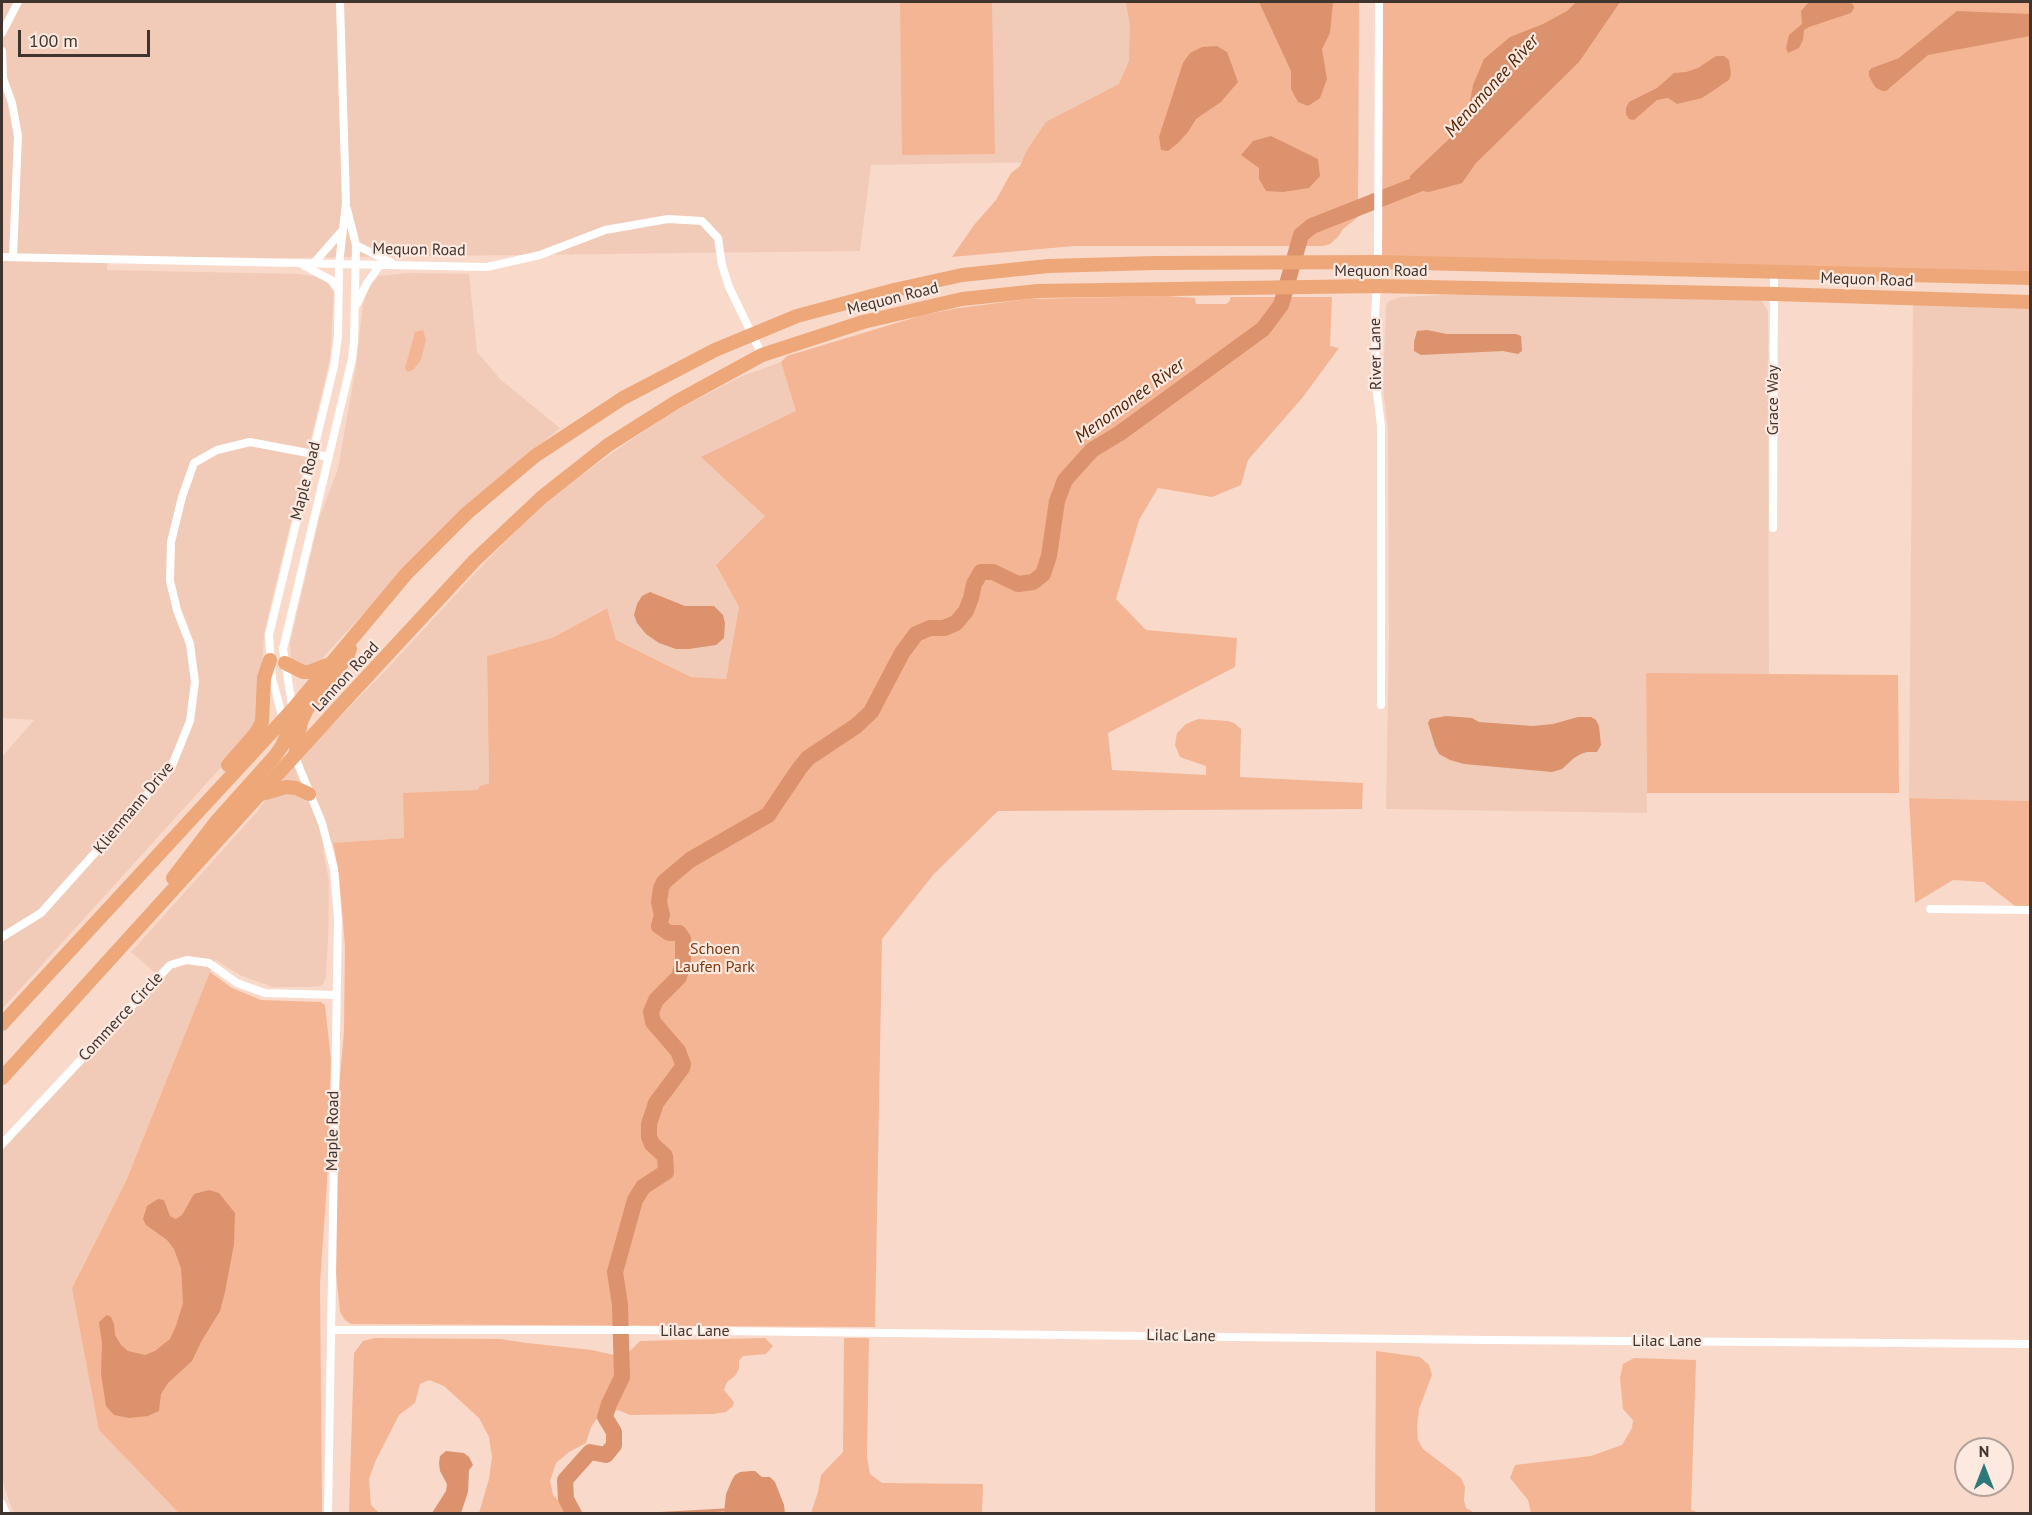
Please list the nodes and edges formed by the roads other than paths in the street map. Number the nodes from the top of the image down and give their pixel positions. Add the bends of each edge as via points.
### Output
1 (18, 2) edge
2 (340, 2) edge
3 (1379, 2) edge
4 (2, 33) edge
5 (2, 51) edge
6 (345, 203) junction
7 (342, 231) junction
8 (356, 245) junction
9 (2, 257) edge
10 (13, 257) junction
11 (1378, 262) junction
12 (300, 264) junction
13 (313, 264) junction
14 (339, 264) junction
15 (356, 265) junction
16 (380, 266) junction
17 (398, 266) junction
18 (1559, 268) junction
19 (1774, 272) junction
20 (2031, 278) edge
21 (1375, 286) junction
22 (339, 290) junction
23 (1559, 290) junction
24 (1774, 294) junction
25 (2031, 302) edge
26 (355, 309) junction
27 (751, 335) junction
28 (762, 355) junction
29 (313, 453) junction
30 (329, 457) junction
31 (1773, 528) dead end
32 (355, 633) junction
33 (270, 660) junction
34 (285, 663) junction
35 (329, 664) junction
36 (1380, 705) dead end
37 (293, 709) junction
38 (283, 720) junction
39 (287, 734) junction
40 (294, 756) junction
41 (309, 794) junction
42 (258, 796) junction
43 (188, 822) junction
44 (167, 896) junction
45 (1930, 909) dead end
46 (2031, 910) edge
47 (2, 937) edge
48 (336, 995) junction
49 (2, 1024) edge
50 (2, 1078) edge
51 (2, 1144) edge
52 (331, 1330) junction
53 (2031, 1344) edge
54 (2, 1504) edge
55 (6, 1514) edge
56 (328, 1514) edge

1 - 4 street
2 - 6 street, Maple Road
3 - 11 street, River Lane
5 - 10 street via 3,78 18,136
6 - 7 street, Maple Road
6 - 8 street, Maple Road
7 - 13 street
7 - 14 street, Maple Road
8 - 15 street, Maple Road
8 - 17 street
9 - 10 street, Mequon Road
10 - 12 street, Mequon Road
11 - 18 main road, Mequon Road
11 - 21 street, River Lane
11 - 27 main road, Mequon Road via 1048,266 962,275 797,316
12 - 13 street, Mequon Road
12 - 22 street via 331,280
13 - 14 street, Mequon Road
14 - 15 street, Mequon Road
14 - 22 street, Maple Road
15 - 16 street, Mequon Road
15 - 26 street, Maple Road
16 - 17 street, Mequon Road
16 - 26 street
17 - 27 street, Mequon Road via 487,267 540,255 605,230 668,219 702,221 718,238 729,287
18 - 19 main road, Mequon Road
18 - 23 main road
19 - 20 main road, Mequon Road
19 - 24 street, Grace Way
21 - 23 main road, Mequon Road
21 - 28 main road, Mequon Road via 1038,291 962,299 863,322
21 - 36 street, River Lane via 1380,426
22 - 29 street, Maple Road via 335,357
23 - 24 main road, Mequon Road
24 - 25 main road, Mequon Road
24 - 31 street, Grace Way
26 - 30 street, Maple Road via 352,359
27 - 28 street, Mequon Road
27 - 32 main road, Lannon Road via 623,398 535,456 459,521
28 - 40 main road, Lannon Road via 608,445 542,497 475,560
29 - 30 street, Klienmann Drive
29 - 33 street, Maple Road via 269,635
29 - 47 street, Klienmann Drive via 250,442 217,450 194,463 171,542 170,581 190,644 195,682 190,722 171,768 41,913
30 - 34 street, Maple Road via 288,625
32 - 35 main road, Lannon Road
32 - 40 main road via 347,657 307,709
33 - 38 street, Maple Road
33 - 43 main road via 264,678 259,727 208,788
34 - 35 main road via 303,672
34 - 37 street, Maple Road
35 - 37 main road, Lannon Road
37 - 38 main road, Lannon Road
37 - 39 main road
37 - 40 street, Maple Road
38 - 39 street, Maple Road
38 - 43 main road, Lannon Road
39 - 40 street, Maple Road
39 - 44 main road via 275,756 174,875
40 - 41 street, Maple Road
40 - 42 main road, Lannon Road
41 - 42 main road via 286,787
41 - 48 street, Maple Road via 322,823 334,869 338,920
42 - 44 main road, Lannon Road
43 - 49 main road, Lannon Road
44 - 50 main road, Lannon Road
45 - 46 street
48 - 51 street, Commerce Circle via 265,993 237,982 209,963 187,960 170,965
48 - 52 street, Maple Road
52 - 53 street, Lilac Lane
52 - 56 street, Maple Road
54 - 55 street

